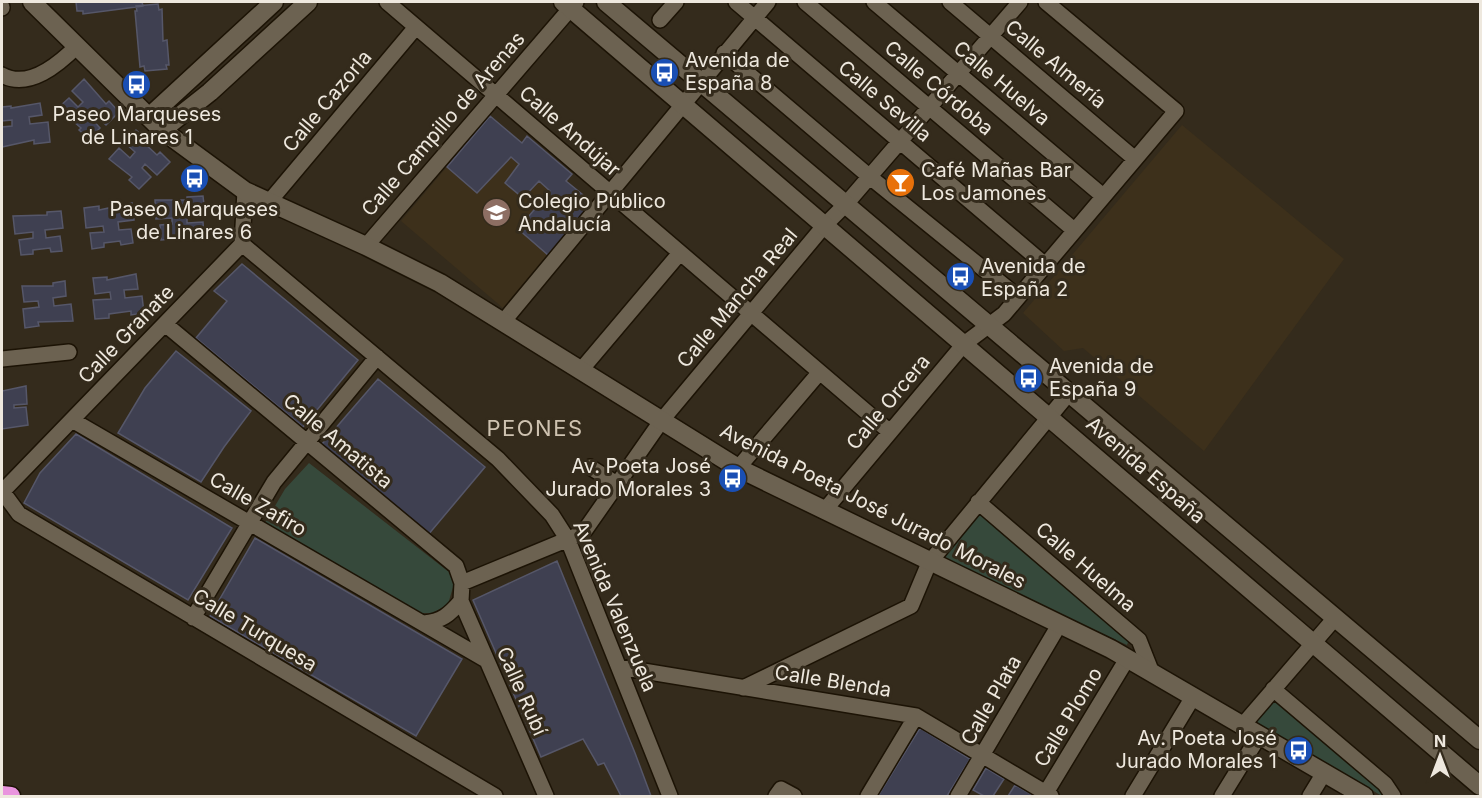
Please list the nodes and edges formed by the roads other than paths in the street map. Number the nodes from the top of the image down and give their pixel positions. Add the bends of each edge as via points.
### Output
1 (32, 2) edge
2 (274, 2) edge
3 (308, 2) edge
4 (387, 2) edge
5 (606, 2) edge
6 (676, 2) edge
7 (736, 2) edge
8 (768, 2) edge
9 (805, 2) edge
10 (874, 2) edge
11 (950, 2) edge
12 (1020, 2) edge
13 (1046, 2) edge
14 (569, 4) edge
15 (754, 17) junction
16 (660, 20) dead end
17 (416, 27) junction
18 (990, 36) junction
19 (77, 46) junction
20 (724, 53) junction
21 (958, 74) junction
22 (2, 75) edge
23 (192, 77) junction
24 (702, 82) junction
25 (496, 95) junction
26 (205, 96) junction
27 (683, 106) junction
28 (930, 107) junction
29 (148, 117) junction
30 (162, 130) junction
31 (900, 142) junction
32 (1135, 159) junction
33 (870, 177) junction
34 (245, 191) junction
35 (611, 194) junction
36 (1103, 196) junction
37 (269, 202) junction
38 (846, 204) junction
39 (824, 226) junction
40 (1074, 230) junction
41 (242, 244) junction
42 (366, 246) junction
43 (680, 253) junction
44 (1044, 264) junction
45 (1018, 297) junction
46 (751, 313) junction
47 (503, 322) junction
48 (165, 324) junction
49 (988, 324) junction
50 (964, 344) junction
51 (69, 352) dead end
52 (377, 357) junction
53 (2, 359) edge
54 (581, 370) junction
55 (819, 373) junction
56 (1069, 393) junction
57 (1048, 417) junction
58 (72, 420) junction
59 (662, 420) junction
60 (890, 432) junction
61 (306, 442) junction
62 (590, 467) dead end
63 (738, 468) junction
64 (617, 484) junction
65 (2, 492) edge
66 (978, 502) junction
67 (824, 510) junction
68 (248, 522) junction
69 (568, 540) junction
70 (929, 562) junction
71 (462, 583) junction
72 (461, 601) junction
73 (193, 618) junction
74 (1335, 618) junction
75 (424, 623) junction
76 (1059, 625) junction
77 (1313, 643) junction
78 (1127, 659) junction
79 (486, 660) junction
80 (619, 667) junction
81 (1152, 673) junction
82 (743, 688) junction
83 (1273, 689) junction
84 (1193, 697) junction
85 (916, 716) junction
86 (1242, 726) junction
87 (1259, 736) junction
88 (1480, 740) edge
89 (983, 756) junction
90 (1324, 773) junction
91 (1480, 786) edge
92 (2, 795) edge
93 (11, 796) edge
94 (495, 796) edge
95 (546, 796) edge
96 (670, 796) edge
97 (776, 796) edge
98 (794, 796) edge
99 (868, 796) edge
100 (958, 796) edge
101 (1047, 796) edge
102 (1133, 796) edge
103 (1222, 796) edge
104 (1310, 796) edge
105 (1364, 796) edge
106 (1393, 796) edge

1 - 19 main road, Avenida Poeta José Jurado Morales
2 - 23 main road
3 - 26 main road
4 - 17 street, Calle Andújar
5 - 24 main road, Avenida España
6 - 16 street
7 - 15 street, Calle Sevilla
8 - 15 street
9 - 28 street, Calle Córdoba
10 - 21 street, Calle Huelva
11 - 18 street, Calle Almería
12 - 18 street, Calle Mancha Real
13 - 32 street, Calle Orcera via 1176,111
14 - 25 street, Calle Campillo de Arenas
14 - 27 main road, Avenida España
15 - 20 street
15 - 31 street, Calle Sevilla
17 - 25 street, Calle Andújar
17 - 37 street, Calle Cazorla
18 - 21 street, Calle Mancha Real
18 - 32 street, Calle Almería
19 - 22 street via 43,73 20,79
19 - 29 main road, Avenida Poeta José Jurado Morales
20 - 24 street
20 - 33 street
21 - 28 street, Calle Mancha Real
21 - 36 street, Calle Huelva
23 - 26 street via 193,95
23 - 29 main road
24 - 27 street
24 - 38 main road, Avenida España
25 - 35 street, Calle Andújar
25 - 42 street, Calle Campillo de Arenas
26 - 30 main road
27 - 35 street
27 - 39 main road, Avenida España
28 - 31 street, Calle Mancha Real
28 - 40 street, Calle Córdoba
29 - 30 main road, Avenida Poeta José Jurado Morales
30 - 34 main road, Avenida Poeta José Jurado Morales
31 - 33 street, Calle Mancha Real
31 - 44 street, Calle Sevilla
32 - 36 street, Calle Orcera
33 - 38 street, Calle Mancha Real
33 - 45 street
34 - 37 main road, Avenida Poeta José Jurado Morales
34 - 41 street
35 - 43 street, Calle Andújar
35 - 47 street
36 - 40 street, Calle Orcera
37 - 42 main road, Avenida Poeta José Jurado Morales
38 - 39 street, Calle Mancha Real
38 - 49 main road, Avenida España
39 - 46 street, Calle Mancha Real
39 - 50 main road, Avenida España
40 - 44 street, Calle Orcera
41 - 48 street, Calle Granate
41 - 52 street, Avenida Valenzuela
42 - 47 main road, Avenida Poeta José Jurado Morales
43 - 46 street, Calle Andújar
43 - 54 street
44 - 45 street, Calle Orcera
45 - 49 street, Calle Orcera via 1004,314
46 - 55 street, Calle Andújar
46 - 59 street, Calle Mancha Real
47 - 54 main road, Avenida Poeta José Jurado Morales
48 - 58 street, Calle Granate
48 - 61 street, Calle Amatista
49 - 50 street, Calle Orcera
49 - 56 main road, Avenida España
50 - 57 main road, Avenida España
50 - 60 street, Calle Orcera
51 - 53 street
52 - 61 street
52 - 69 street, Avenida Valenzuela via 498,459 552,515
54 - 59 main road, Avenida Poeta José Jurado Morales
55 - 60 street, Calle Andújar
55 - 63 street
56 - 57 street
56 - 74 main road, Avenida España
57 - 66 street
57 - 77 main road, Avenida España
58 - 65 street, Calle Granate
58 - 68 street, Calle Zafiro
59 - 63 main road, Avenida Poeta José Jurado Morales
59 - 64 street, Calle Mancha Real
60 - 67 street, Calle Orcera
61 - 68 street
61 - 71 street, Calle Amatista via 456,566
62 - 64 street
63 - 67 main road, Avenida Poeta José Jurado Morales
64 - 69 street, Calle Mancha Real via 583,533
65 - 73 street, Calle Turquesa via 19,514
66 - 70 street
66 - 81 street, Calle Huelma via 1138,640
67 - 70 main road, Avenida Poeta José Jurado Morales
68 - 73 street
68 - 75 street, Calle Zafiro
69 - 71 street, Calle Mancha Real
69 - 80 street, Avenida Valenzuela
70 - 76 main road, Avenida Poeta José Jurado Morales
70 - 82 street via 911,606
71 - 72 street
72 - 75 street via 449,616
72 - 79 street, Calle Rubí
73 - 94 street, Calle Turquesa
74 - 77 street
74 - 88 main road, Avenida España
75 - 79 street, Calle Zafiro
76 - 78 main road, Avenida Poeta José Jurado Morales
76 - 89 street, Calle Plata
77 - 83 street
77 - 91 main road, Avenida España
78 - 81 main road, Avenida Poeta José Jurado Morales
78 - 101 street, Calle Plomo
79 - 95 street, Calle Rubí
80 - 82 street, Calle Blenda
80 - 96 street, Avenida Valenzuela
81 - 84 main road, Avenida Poeta José Jurado Morales
82 - 85 street, Calle Blenda
83 - 86 street
83 - 106 street
84 - 86 main road, Avenida Poeta José Jurado Morales
84 - 102 street
85 - 89 street
85 - 99 street
86 - 87 main road, Avenida Poeta José Jurado Morales
87 - 90 main road, Avenida Poeta José Jurado Morales
87 - 103 street
89 - 100 street, Calle Plata
89 - 101 street
90 - 104 street
90 - 105 main road, Avenida Poeta José Jurado Morales
92 - 93 highway
97 - 98 street via 781,789

